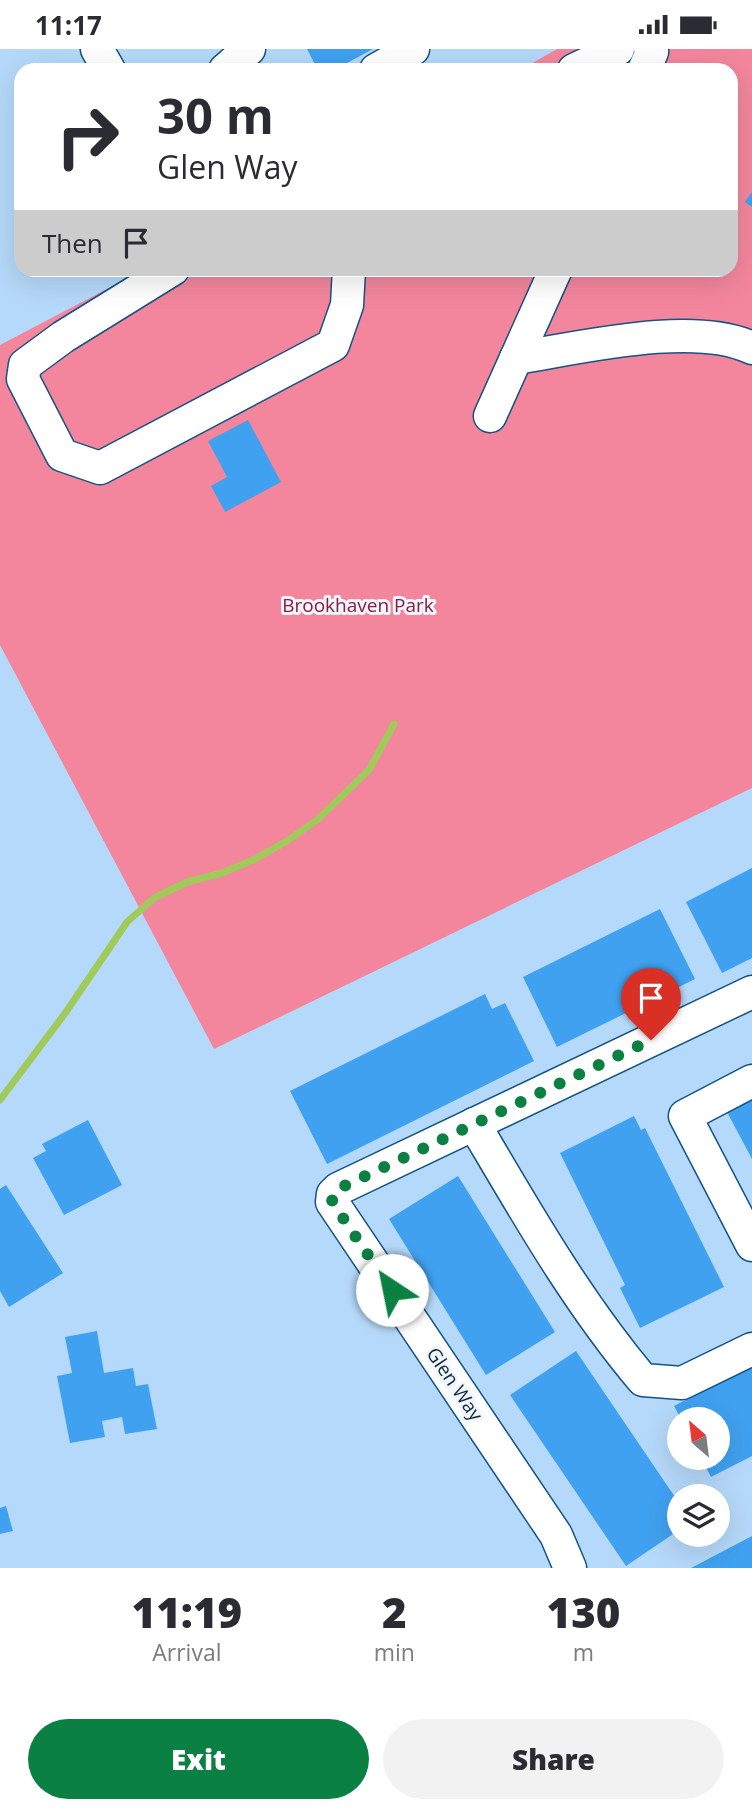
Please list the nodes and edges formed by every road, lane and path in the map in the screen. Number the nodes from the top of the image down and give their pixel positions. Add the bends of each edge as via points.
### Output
1 (249, 49) edge
2 (413, 49) edge
3 (618, 49) edge
4 (233, 63) edge
5 (388, 63) edge
6 (588, 63) edge
7 (160, 277) edge
8 (348, 277) edge
9 (552, 277) edge
10 (752, 348) edge
11 (516, 358) junction
12 (490, 416) dead end
13 (752, 992) edge
14 (752, 1080) edge
15 (474, 1124) junction
16 (752, 1245) edge
17 (752, 1349) edge
18 (570, 1568) edge

1 - 4 street
2 - 5 street
3 - 6 street
7 - 8 street via 25,365 23,379 62,455 100,468 333,345 346,305
9 - 11 street
10 - 11 street via 738,341 666,335
11 - 12 street
13 - 15 street, Glen Way
14 - 16 street via 685,1116
15 - 17 street via 599,1325 643,1380 682,1383
15 - 18 street, Glen Way via 338,1189 332,1202 556,1535

